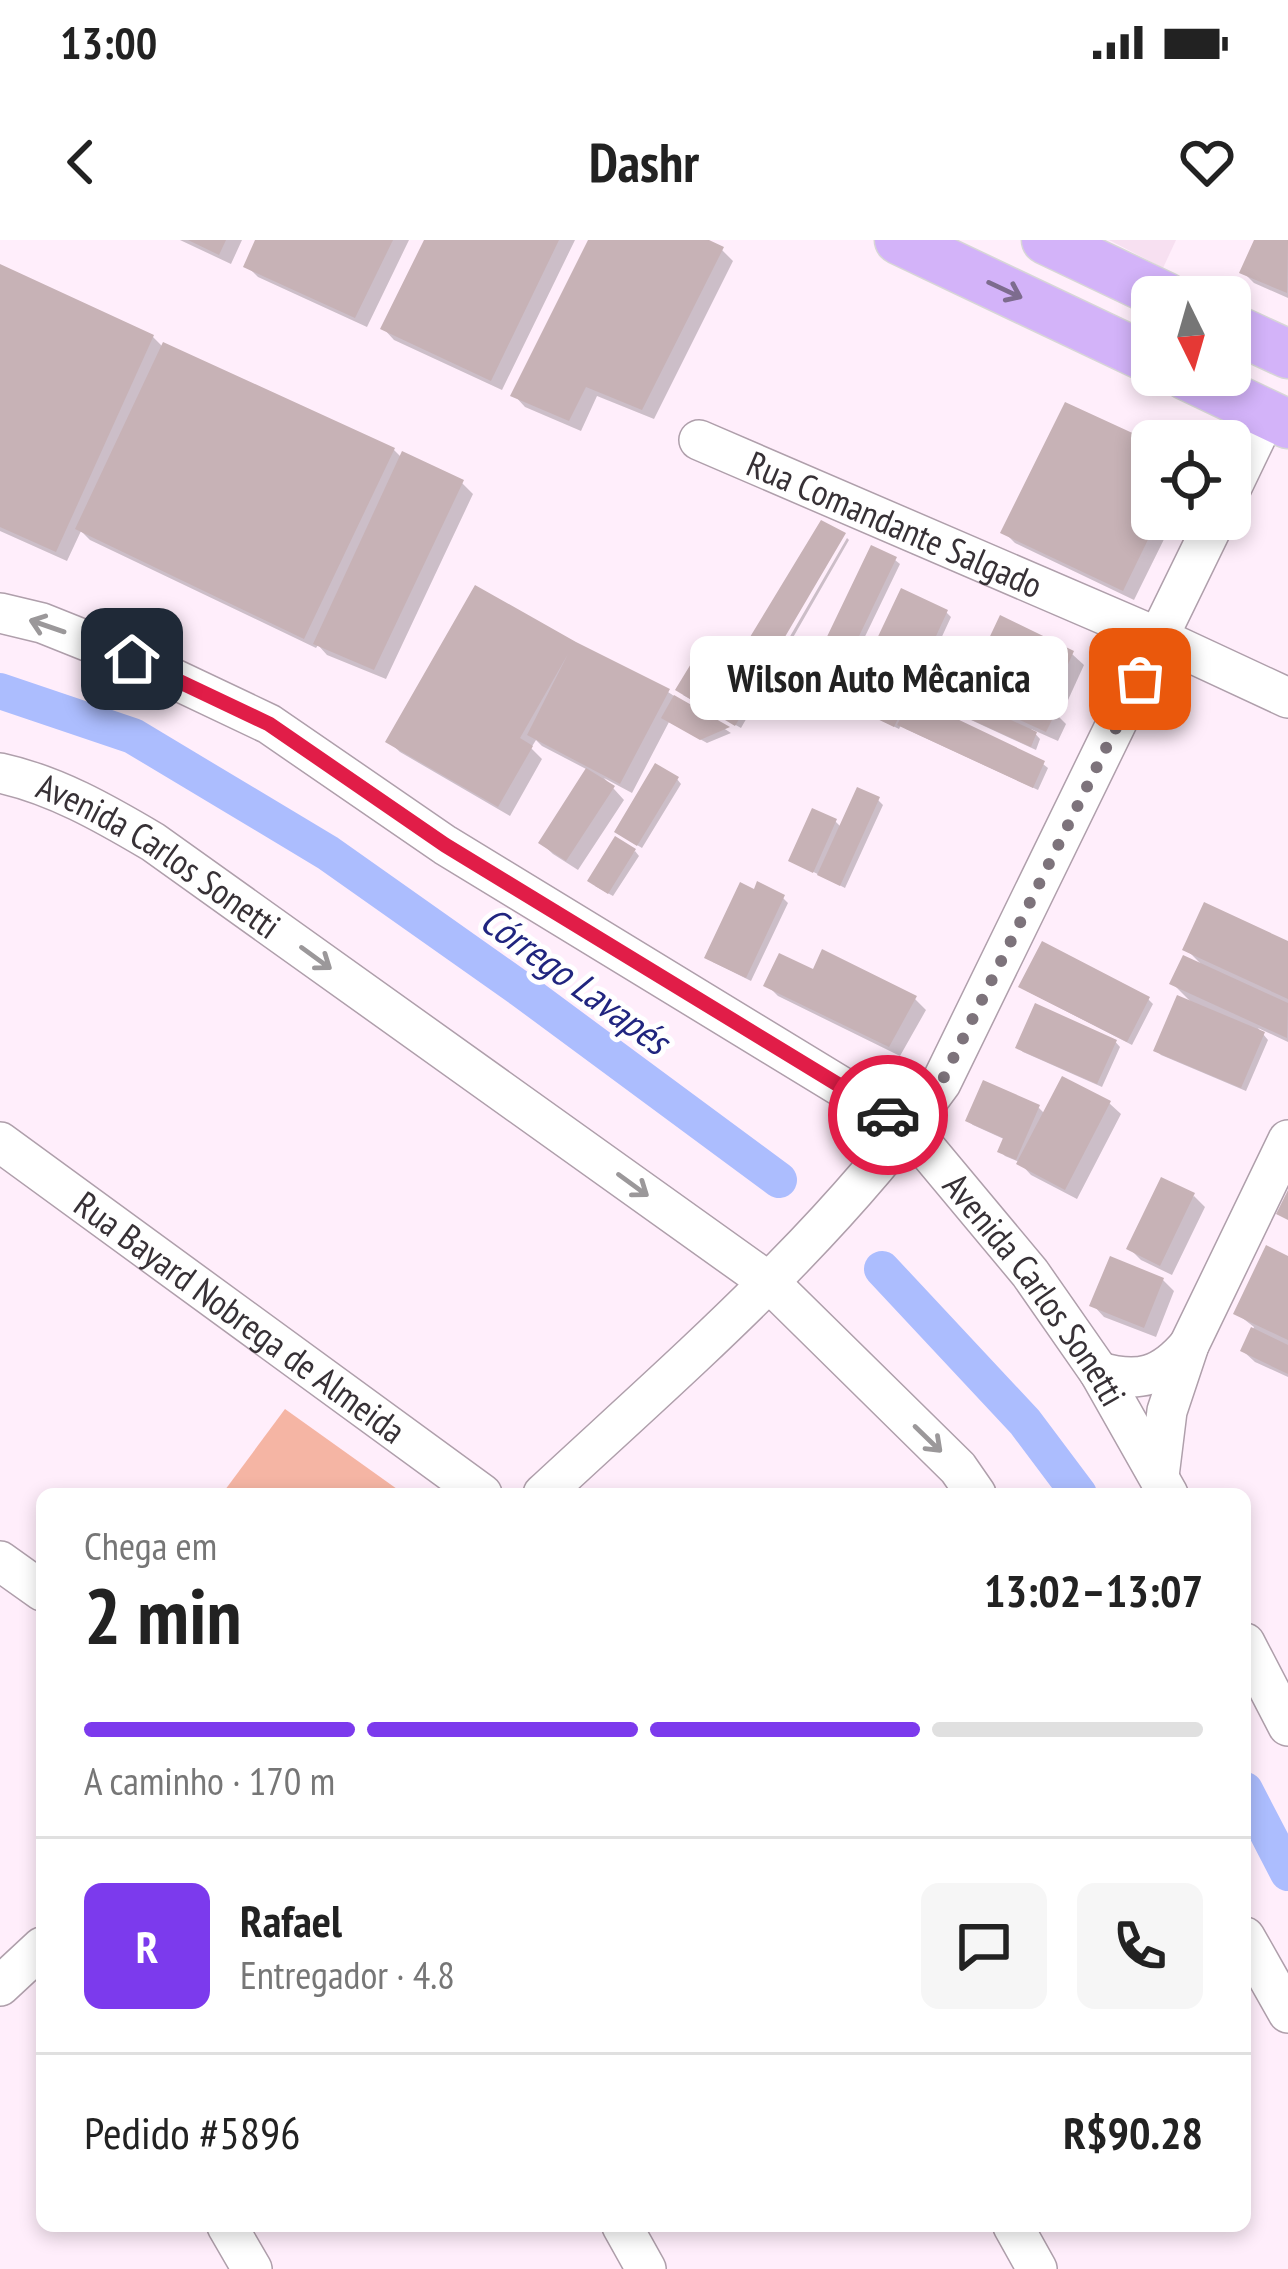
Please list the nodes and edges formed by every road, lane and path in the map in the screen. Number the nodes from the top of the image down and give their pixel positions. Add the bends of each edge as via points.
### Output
1 (899, 240) edge
2 (1046, 240) edge
3 (1131, 280) edge
4 (1251, 336) edge
5 (1131, 349) edge
6 (1288, 353) edge
7 (1229, 396) edge
8 (1277, 419) edge
9 (699, 440) dead end
10 (1251, 459) edge
11 (1206, 540) edge
12 (0, 613) edge
13 (1160, 638) junction
14 (1288, 698) edge
15 (0, 773) edge
16 (909, 1128) junction
17 (1288, 1140) edge
18 (0, 1142) edge
19 (780, 1273) junction
20 (1189, 1345) junction
21 (1099, 1372) junction
22 (1163, 1485) edge
23 (474, 1488) edge
24 (549, 1488) edge
25 (972, 1488) edge
26 (0, 1561) edge
27 (36, 1588) edge
28 (1251, 1655) edge
29 (1288, 1726) edge
30 (1251, 1948) edge
31 (1288, 2013) edge
32 (229, 2232) edge
33 (625, 2232) edge
34 (1016, 2232) edge
35 (251, 2269) edge
36 (646, 2269) edge
37 (1037, 2269) edge

1 -> 5 main road
2 - 3 main road
4 - 6 main road
7 - 8 main road
8 - 10 street
9 - 13 street, Rua Comandante Salgado
11 - 13 street
16 -> 12 street, Avenida Carlos Sonetti via 445,845 269,724 132,659
13 - 14 street, Rua Comandante Salgado
13 - 16 street via 941,1083
15 -> 19 street, Avenida Carlos Sonetti via 91,806 153,842
16 - 19 street
16 - 21 street, Avenida Carlos Sonetti via 1030,1273
17 - 20 street
18 - 23 street, Rua Bayard Nobrega de Almeida
19 - 24 street
19 -> 25 street, Avenida Carlos Sonetti
20 - 21 street via 1171,1366 1144,1377
20 - 22 street via 1167,1411
21 - 22 street, Avenida Carlos Sonetti
26 - 27 street
28 - 29 street
30 - 31 street
32 - 35 street
33 - 36 street
34 - 37 street

